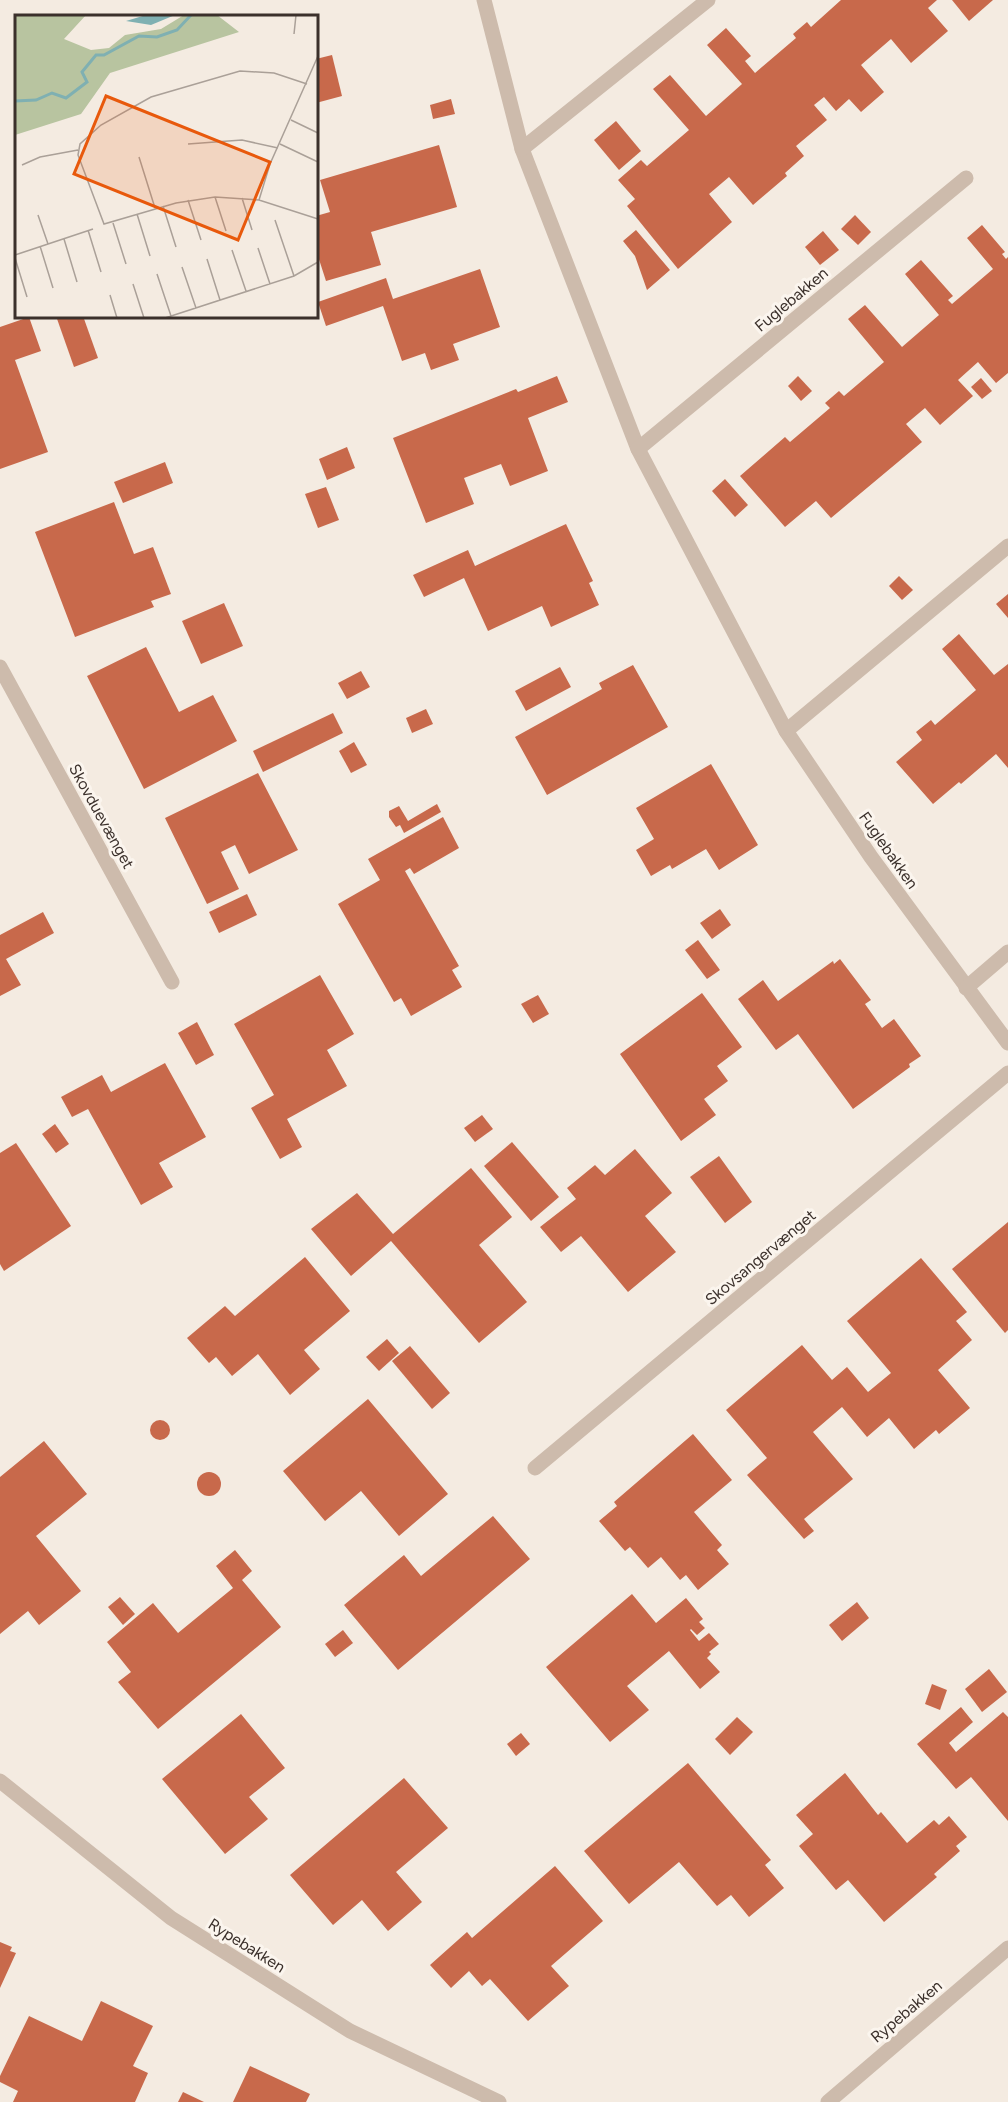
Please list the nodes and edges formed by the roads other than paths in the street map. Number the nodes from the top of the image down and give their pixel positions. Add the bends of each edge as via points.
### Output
1 (484, 0) edge
2 (708, 0) edge
3 (522, 149) junction
4 (966, 178) dead end
5 (638, 449) junction
6 (1008, 546) edge
7 (0, 668) edge
8 (786, 731) junction
9 (1008, 952) edge
10 (171, 982) dead end
11 (966, 988) junction
12 (1008, 1043) edge
13 (1008, 1073) edge
14 (535, 1468) dead end
15 (0, 1781) edge
16 (1008, 1948) edge
17 (499, 2102) edge
18 (828, 2102) edge

1 - 3 street, Fuglebakken
2 - 3 street
3 - 5 street, Fuglebakken
4 - 5 street, Fuglebakken
5 - 8 street, Fuglebakken
6 - 8 street
7 - 10 street, Skovduevænget
8 - 11 street, Fuglebakken
9 - 11 street
11 - 12 street, Fuglebakken
13 - 14 street, Skovsangervænget
15 - 17 street, Rypebakken via 171,1918 350,2031
16 - 18 street, Rypebakken

